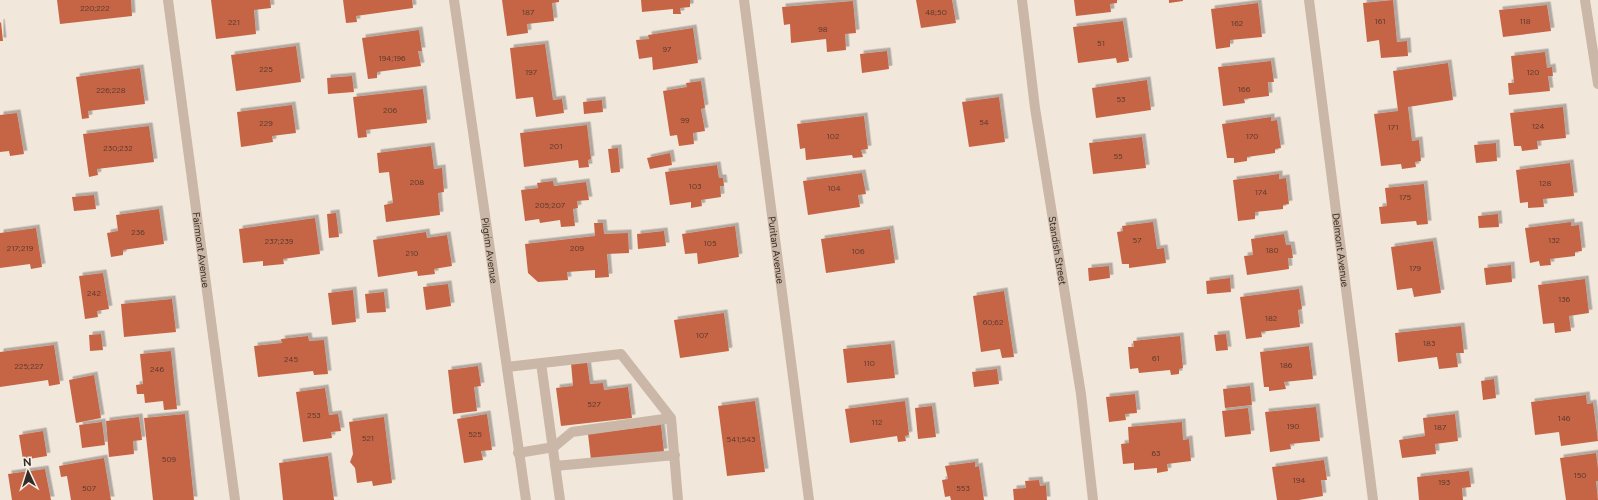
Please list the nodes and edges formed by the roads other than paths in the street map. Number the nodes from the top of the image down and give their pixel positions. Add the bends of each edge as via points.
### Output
1 (168, 0) edge
2 (454, 0) edge
3 (744, 0) edge
4 (1022, 0) edge
5 (1309, 0) edge
6 (1586, 0) edge
7 (1598, 84) edge
8 (541, 362) junction
9 (507, 367) junction
10 (671, 418) junction
11 (554, 447) junction
12 (518, 453) junction
13 (675, 455) junction
14 (555, 466) junction
15 (236, 500) edge
16 (526, 500) edge
17 (560, 500) edge
18 (678, 500) edge
19 (809, 500) edge
20 (1092, 500) edge
21 (1373, 500) edge

1 - 15 street, Fairmont Avenue
2 - 9 street, Pilgrim Avenue
3 - 19 street, Puritan Avenue
4 - 20 street, Standish Street via 1036,108 1081,394
5 - 21 street, Delmont Avenue
6 - 7 street
8 - 9 street
8 - 10 street via 621,354
8 - 11 street
9 - 12 street, Pilgrim Avenue
10 - 11 street via 572,432
10 - 13 street
11 - 12 street
11 - 14 street
12 - 16 street, Pilgrim Avenue
13 - 14 street
13 - 18 street
14 - 17 street

